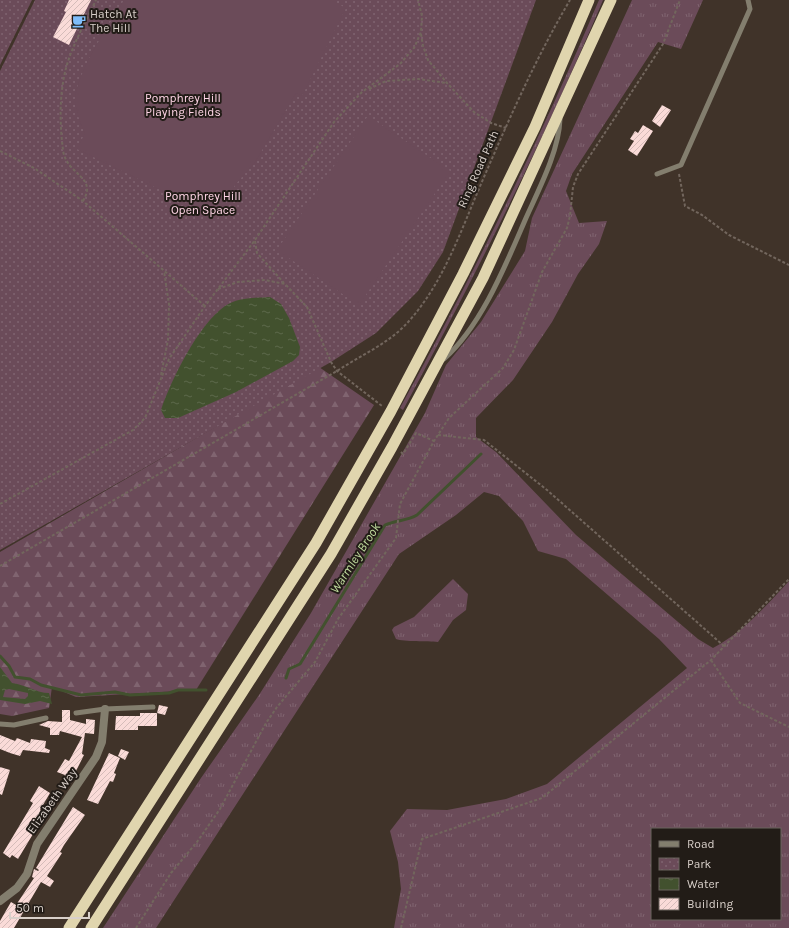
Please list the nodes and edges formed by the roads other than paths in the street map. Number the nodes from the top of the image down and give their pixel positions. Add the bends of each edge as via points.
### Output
1 (589, 0) edge
2 (611, 0) edge
3 (748, 0) edge
4 (657, 174) dead end
5 (153, 707) dead end
6 (105, 709) junction
7 (76, 713) dead end
8 (46, 718) dead end
9 (0, 724) edge
10 (1, 899) edge
11 (69, 928) edge
12 (91, 928) edge

1 - 11 highway via 528,141 463,274 390,411 316,543
2 - 12 highway via 483,278 392,447 331,554
3 - 4 lane via 750,9 681,165
5 - 6 lane
6 - 7 lane
6 - 10 street, Elizabeth Way via 102,742 96,758 37,844 27,874 17,888
8 - 9 lane via 14,725

